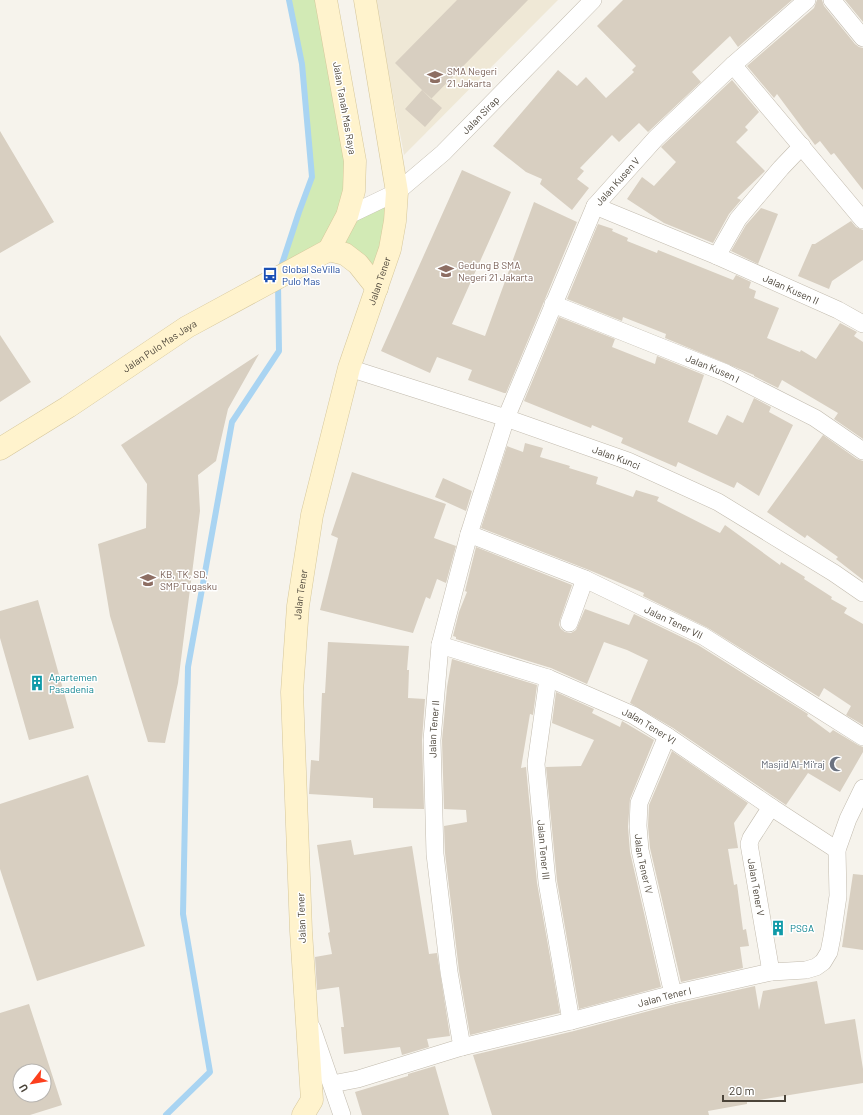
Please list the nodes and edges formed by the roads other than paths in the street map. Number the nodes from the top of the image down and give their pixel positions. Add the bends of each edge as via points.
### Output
1 (326, 0) edge
2 (365, 0) edge
3 (593, 0) edge
4 (808, 0) edge
5 (832, 0) edge
6 (863, 38) edge
7 (733, 65) junction
8 (802, 146) junction
9 (397, 192) junction
10 (595, 206) junction
11 (347, 216) junction
12 (863, 220) edge
13 (326, 251) junction
14 (717, 256) junction
15 (377, 288) junction
16 (553, 304) junction
17 (863, 324) edge
18 (349, 368) junction
19 (506, 418) junction
20 (0, 448) edge
21 (863, 451) edge
22 (469, 534) junction
23 (585, 579) junction
24 (863, 592) edge
25 (569, 623) dead end
26 (440, 645) junction
27 (548, 678) junction
28 (667, 736) junction
29 (863, 737) edge
30 (863, 788) edge
31 (771, 808) junction
32 (837, 850) junction
33 (772, 972) junction
34 (673, 994) junction
35 (306, 1009) junction
36 (571, 1021) junction
37 (462, 1047) junction
38 (332, 1084) junction
39 (303, 1115) edge
40 (342, 1115) edge

1 - 11 street, Jalan Tanah Mas Raya via 355,161 354,191
2 - 9 street
3 - 9 street, Jalan Sirap via 443,153
4 - 7 street, Jalan Kusen V
5 - 6 street
7 - 8 street
7 - 10 street, Jalan Kusen V via 656,138
8 - 12 street
8 - 14 street via 780,168 738,219
9 - 11 street, Jalan Sirap
9 - 15 street, Jalan Tener via 390,249
10 - 14 street, Jalan Kusen II
10 - 16 street, Jalan Kusen V
11 - 13 street, Jalan Tanah Mas Raya
13 - 15 street via 345,254 358,264
13 - 20 street, Jalan Pulo Mas Jaya via 187,327 68,407
14 - 17 street, Jalan Kusen II via 838,310
15 - 18 street, Jalan Tener
16 - 19 street, Jalan Kusen V
16 - 21 street, Jalan Kusen I via 726,373 815,418
18 - 19 street, Jalan Kunci
18 - 35 street, Jalan Tener via 312,515 298,606 292,692
19 - 22 street, Jalan Tener II
19 - 24 street, Jalan Kunci via 628,461 718,502
22 - 23 street, Jalan Tener VII
22 - 26 street, Jalan Tener II
23 - 25 street
23 - 29 street, Jalan Tener VII via 703,636
26 - 27 street, Jalan Tener VI
26 - 37 street, Jalan Tener II via 432,740 434,854 449,972
27 - 28 street, Jalan Tener VI via 632,715
27 - 36 street, Jalan Tener III via 536,764 547,882
28 - 31 street, Jalan Tener VI
28 - 34 street, Jalan Tener IV via 639,803 638,826 640,850
30 - 32 street, Jalan Tener I
31 - 32 street, Jalan Tener VI
31 - 33 street, Jalan Tener V via 749,844
32 - 33 street, Jalan Tener I via 838,896 829,952 823,962 806,970
33 - 34 street, Jalan Tener I
34 - 36 street, Jalan Tener I
35 - 38 street, Jalan Tener
35 - 39 street, Jalan Tener via 312,1100
36 - 37 street, Jalan Tener I
37 - 38 street, Jalan Tener I via 358,1079
38 - 40 street, Jalan Tener

